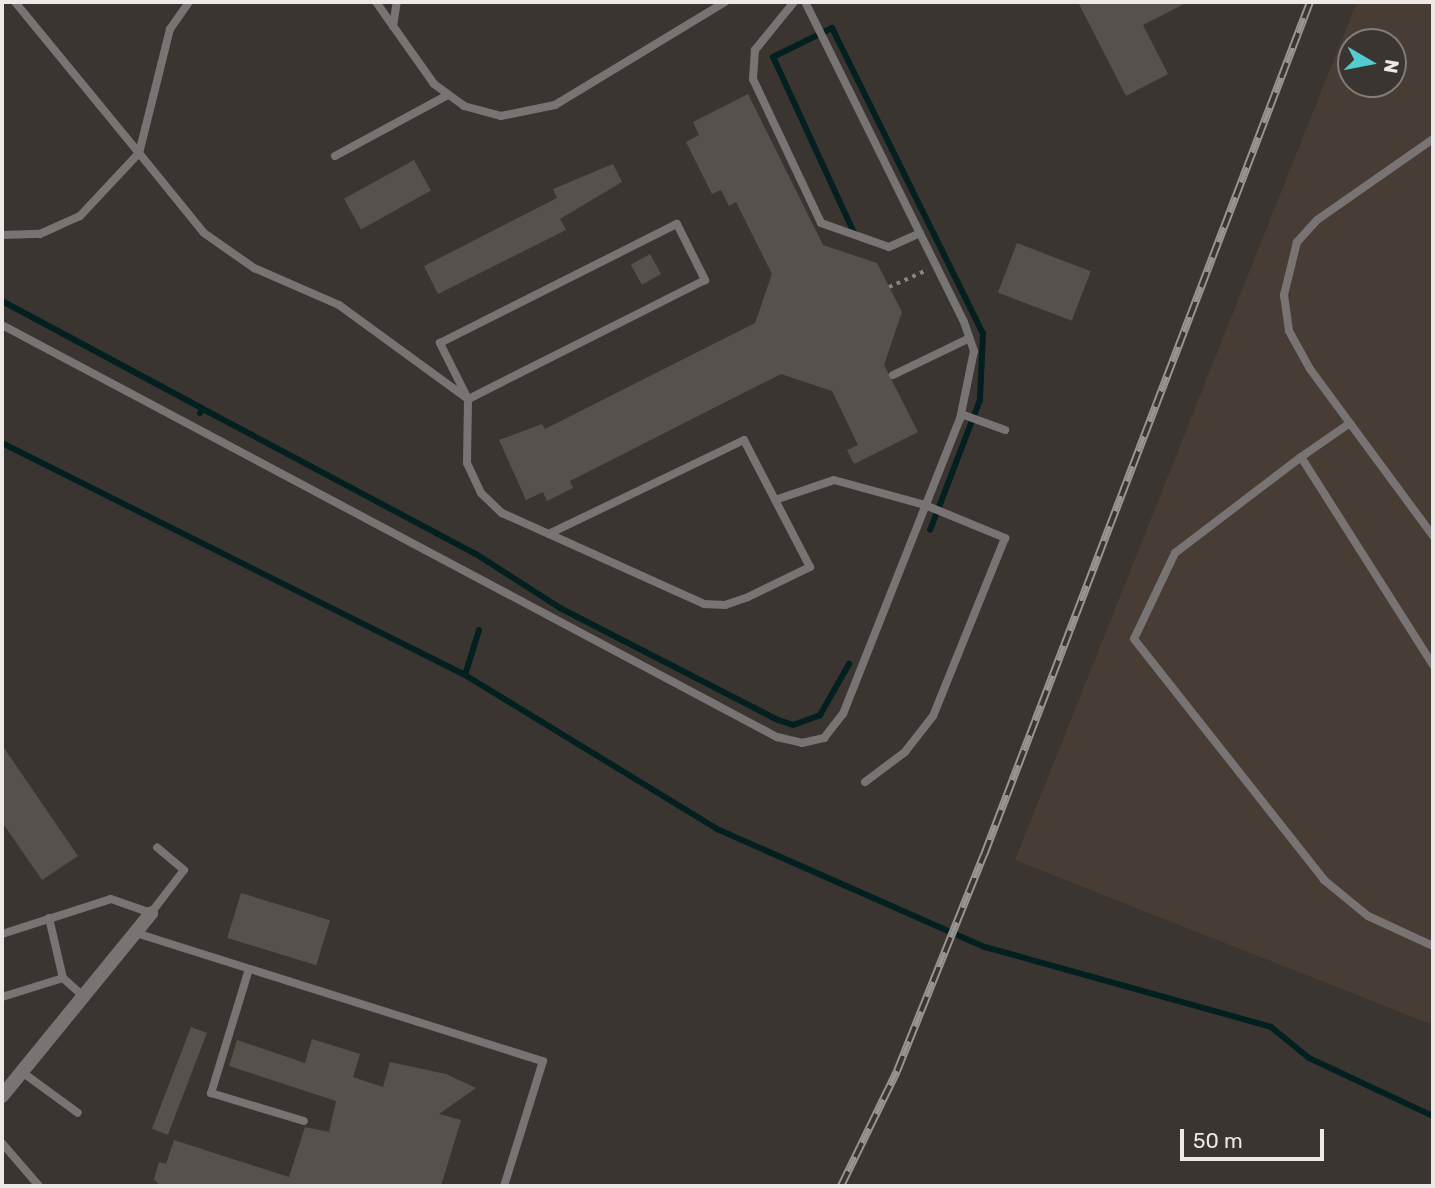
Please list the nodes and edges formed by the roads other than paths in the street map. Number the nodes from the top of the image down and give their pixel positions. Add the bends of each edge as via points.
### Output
1 (15, 2) edge
2 (189, 2) edge
3 (376, 2) edge
4 (397, 2) edge
5 (725, 2) edge
6 (794, 2) edge
7 (805, 2) edge
8 (393, 26) junction
9 (448, 95) junction
10 (1433, 139) edge
11 (139, 153) junction
12 (335, 156) dead end
13 (920, 233) junction
14 (2, 235) edge
15 (2, 325) edge
16 (970, 338) junction
17 (893, 375) dead end
18 (467, 399) junction
19 (961, 414) junction
20 (1350, 424) junction
21 (1005, 430) dead end
22 (1301, 457) junction
23 (775, 500) junction
24 (925, 505) junction
25 (549, 534) junction
26 (1433, 536) edge
27 (1433, 665) edge
28 (865, 782) dead end
29 (157, 847) dead end
30 (151, 913) junction
31 (49, 918) junction
32 (2, 933) edge
33 (136, 933) junction
34 (1433, 946) edge
35 (249, 969) junction
36 (63, 978) junction
37 (84, 996) junction
38 (2, 997) edge
39 (22, 1072) junction
40 (2, 1096) edge
41 (78, 1113) dead end
42 (304, 1121) dead end
43 (2, 1143) edge
44 (39, 1186) edge
45 (504, 1186) edge

1 - 11 lane
2 - 11 lane via 170,29
3 - 8 lane
4 - 8 lane
5 - 9 lane via 555,105 501,116 464,106
6 - 13 lane via 755,50 754,79 821,223 889,247
7 - 13 lane
8 - 9 lane
9 - 12 lane
10 - 20 lane via 1317,220 1297,242 1290,262 1284,295 1289,331
11 - 14 lane via 80,216 40,234
11 - 18 lane via 204,233 254,268 339,306
13 - 16 lane
15 - 24 lane via 790,742 824,737 843,714
16 - 17 lane
16 - 19 lane via 973,372
18 - 18 lane via 705,280 677,224 440,343
18 - 25 lane via 467,463 481,493 502,513
19 - 21 lane
19 - 24 lane
20 - 22 lane
20 - 26 lane
22 - 27 lane
22 - 34 lane via 1175,553 1134,639 1324,880 1368,916
23 - 24 lane via 834,480
23 - 25 lane via 744,440
23 - 25 lane via 810,567 725,605 704,604
24 - 28 lane via 1005,538 933,716 905,752
29 - 30 lane via 184,870
30 - 31 lane via 111,899
30 - 33 street
31 - 32 lane
31 - 36 lane
33 - 35 lane
33 - 37 street
35 - 42 lane via 211,1093
35 - 45 lane via 543,1061
36 - 37 lane
36 - 38 lane
37 - 39 street
39 - 40 street
39 - 41 lane
43 - 44 lane

